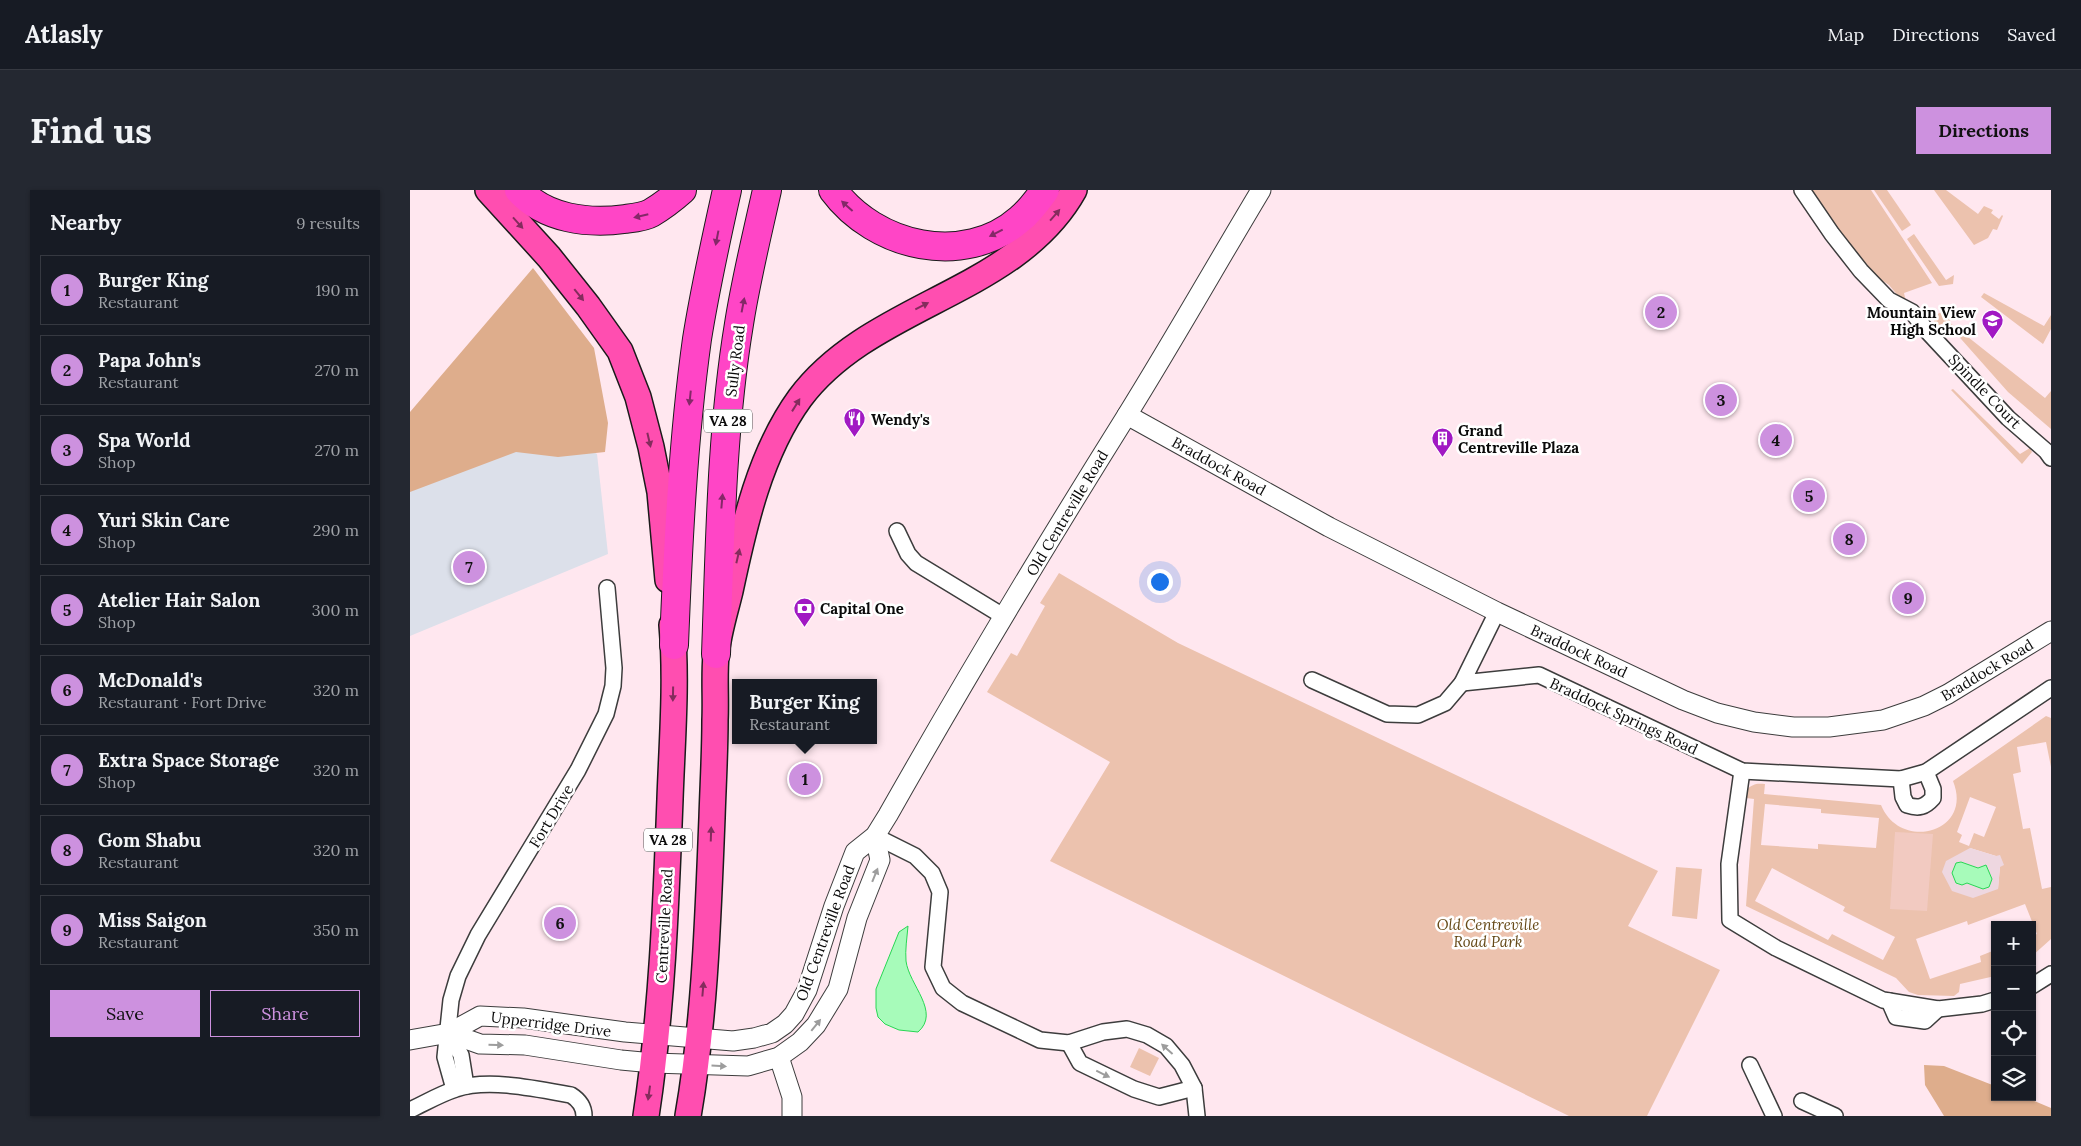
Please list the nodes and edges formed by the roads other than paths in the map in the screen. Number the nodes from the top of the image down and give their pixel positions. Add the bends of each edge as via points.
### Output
1 (488, 190) edge
2 (518, 190) edge
3 (682, 190) edge
4 (726, 190) edge
5 (767, 190) edge
6 (833, 190) edge
7 (1045, 190) edge
8 (1074, 190) edge
9 (1261, 190) edge
10 (1802, 190) edge
11 (1127, 415) junction
12 (2051, 458) edge
13 (896, 531) dead end
14 (608, 588) dead end
15 (1497, 612) junction
16 (1004, 616) junction
17 (2051, 631) edge
18 (674, 645) junction
19 (716, 654) junction
20 (1312, 680) dead end
21 (1462, 683) junction
22 (2051, 688) edge
23 (1742, 771) junction
24 (1926, 772) junction
25 (1901, 779) junction
26 (875, 836) junction
27 (2051, 974) edge
28 (2036, 983) edge
29 (1991, 1001) edge
30 (449, 1033) junction
31 (657, 1035) junction
32 (699, 1038) junction
33 (410, 1040) edge
34 (1069, 1043) junction
35 (779, 1057) junction
36 (653, 1063) junction
37 (697, 1065) junction
38 (1750, 1065) dead end
39 (460, 1088) junction
40 (1194, 1088) junction
41 (1802, 1101) dead end
42 (410, 1110) edge
43 (584, 1116) edge
44 (646, 1116) edge
45 (688, 1116) edge
46 (792, 1116) edge
47 (1197, 1116) edge
48 (1774, 1116) edge
49 (1836, 1116) edge

1 -> 18 highway, Centreville Road via 549,257 620,351 640,405 660,492
3 -> 2 highway via 650,214 606,222 573,220 550,211
4 -> 18 highway, VA 28 via 693,374 682,490
19 -> 5 highway, Sully Road / VA 28 via 721,513 732,379 739,324
7 -> 6 highway via 1019,220 999,233 978,242 938,247 894,238 847,206
19 -> 8 highway via 754,489 798,400 818,375 853,348 896,320 1010,259 1039,234
9 - 11 street, Old Centreville Road
10 - 12 street, Spindle Court via 1861,271 1889,300 1912,312 2008,418
11 - 15 street, Braddock Road via 1329,527
11 - 16 street, Old Centreville Road
13 - 16 street via 916,563
14 - 30 street, Fort Drive via 614,668 606,714 578,770 478,935 458,976 451,1000
15 - 17 street, Braddock Road via 1683,700 1717,713 1793,727 1829,727 1883,720 1924,706 1972,681
15 - 21 street
16 - 26 street, Old Centreville Road
18 -> 31 highway, Centreville Road / VA 28 via 666,899
32 -> 19 highway, VA 28 via 708,926
20 - 21 street via 1387,714 1418,715 1445,703
21 - 23 street, Braddock Springs Road via 1539,676
22 - 24 street, Braddock Springs Road
23 - 25 street, Braddock Springs Road
23 - 29 street via 1729,864 1730,920 1776,948 1889,1001 1938,1009
24 - 25 street, Braddock Springs Road
24 - 25 street via 1933,798 1917,808 1907,805
26 - 32 street, Old Centreville Road via 854,852 807,990 794,1014 772,1033 754,1038 733,1041
26 - 34 street via 915,856 932,873 940,892 934,967 943,988 962,1004 1040,1040
35 -> 26 street, Old Centreville Road via 816,1025 838,989 858,918 880,860
27 - 28 street
30 - 31 street, Upperridge Drive via 480,1016 523,1018
30 - 33 street, Upperridge Drive
30 -> 36 street, Upperridge Drive via 480,1044 525,1045
30 - 39 street via 462,1054
31 - 32 street, Old Centreville Road
31 - 36 highway, Centreville Road / VA 28
32 - 37 highway, VA 28
34 -> 40 street via 1080,1063 1134,1089 1159,1097
40 -> 34 street via 1182,1064 1166,1046 1147,1035 1126,1029 1103,1032
37 -> 35 street, Old Centreville Road via 748,1066
35 - 46 street via 792,1097
36 - 37 street, Old Centreville Road
36 -> 44 highway, Centreville Road / VA 28
37 - 45 highway, VA 28
38 - 48 street
39 - 42 street
39 - 43 street via 526,1086 571,1095 582,1105
40 - 47 street
41 - 49 street

